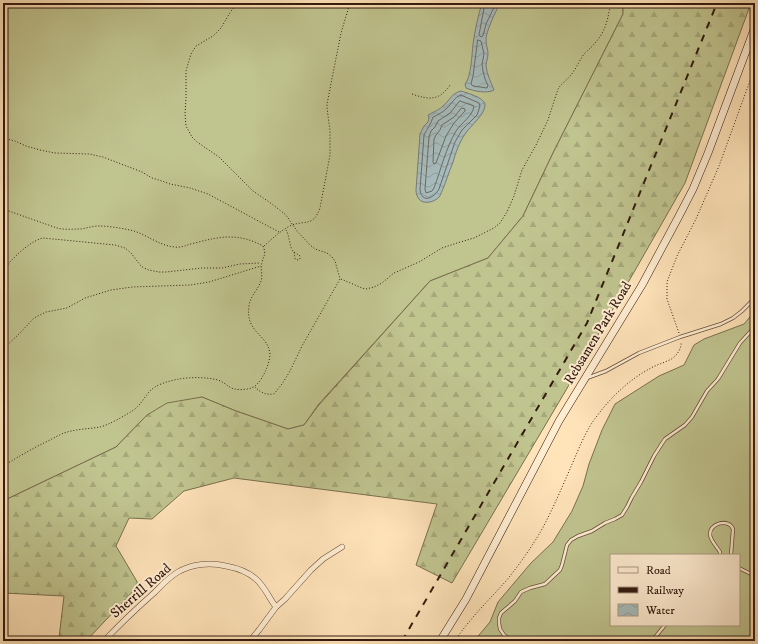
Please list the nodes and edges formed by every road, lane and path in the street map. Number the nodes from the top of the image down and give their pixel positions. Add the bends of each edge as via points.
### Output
1 (237, 3) edge
2 (350, 3) edge
3 (610, 3) edge
4 (755, 28) edge
5 (450, 85) dead end
6 (412, 94) dead end
7 (3, 138) edge
8 (3, 209) edge
9 (293, 225) junction
10 (286, 229) junction
11 (279, 232) junction
12 (263, 246) junction
13 (294, 252) dead end
14 (262, 263) junction
15 (262, 266) junction
16 (3, 272) edge
17 (340, 279) junction
18 (755, 298) edge
19 (755, 324) edge
20 (3, 349) edge
21 (585, 379) junction
22 (255, 386) junction
23 (3, 466) edge
24 (342, 547) dead end
25 (720, 554) edge
26 (730, 554) edge
27 (740, 568) edge
28 (755, 576) edge
29 (276, 607) junction
30 (664, 626) edge
31 (104, 641) edge
32 (250, 641) edge
33 (440, 641) edge
34 (512, 641) edge
35 (652, 641) edge

1 - 9 path via 221,28 196,46 191,54 186,71 185,121 197,142 219,157 253,191 286,215
2 - 9 path via 341,33 327,104 330,155 320,208 313,220
3 - 17 path via 603,31 558,89 548,120 522,170 514,196 500,223 480,236 442,248 394,273 374,288 362,288
4 - 21 street, Rebsamen Park Road via 693,189 642,285
5 - 6 path via 437,97 426,99
7 - 11 path via 40,150 89,154 103,158 170,184 208,194
8 - 12 path via 57,228 80,229 99,226 131,230 174,248 234,237 249,239
9 - 10 path
9 - 17 path via 315,249 332,256
10 - 11 path
10 - 13 path
11 - 12 path
12 - 14 path via 265,255
14 - 15 path
14 - 16 path via 159,272 144,268 129,251 115,245 43,238 22,251
15 - 20 path via 209,282 112,290 85,298 67,308 46,312 34,318
15 - 22 path via 261,280 251,299 248,313 249,320 266,344 270,357 264,374
17 - 22 path via 279,389 274,394 266,394
18 - 21 lane via 733,318 721,324 645,351
19 - 34 lane via 707,391 692,417 661,445 622,515 571,540 567,545 560,570 545,584 521,592 501,613 500,629
21 - 33 street, Rebsamen Park Road
22 - 23 path via 233,388 218,380 204,378 170,381 152,390 135,409 116,420 102,427 64,433
24 - 29 street via 310,570
25 - 26 lane via 711,537 711,530 718,524 729,523 733,529
27 - 28 lane
29 - 31 street, Sherrill Road via 260,583 246,572 234,567 206,564 179,572 170,578
29 - 32 street
30 - 35 lane

